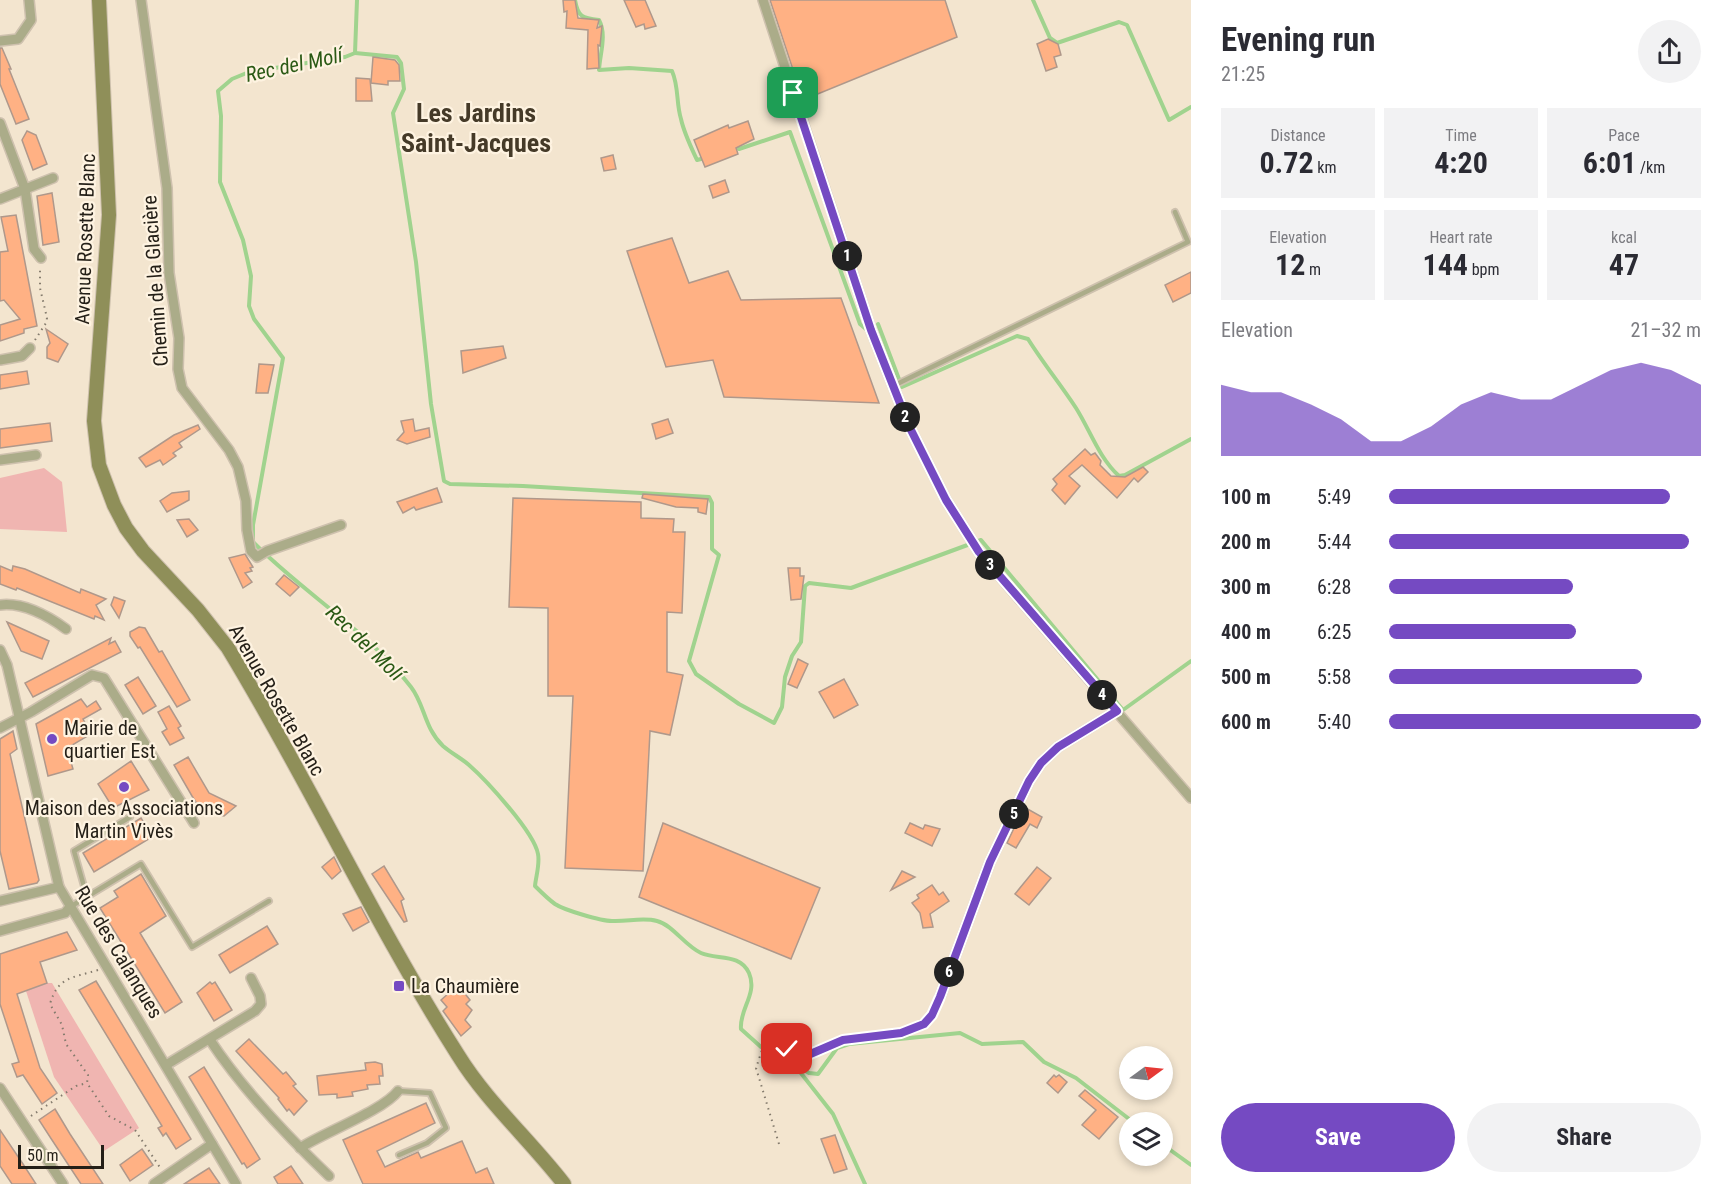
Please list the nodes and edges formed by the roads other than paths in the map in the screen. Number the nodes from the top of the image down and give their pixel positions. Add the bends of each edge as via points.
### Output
1 (29, 0) edge
2 (92, 0) edge
3 (99, 0) edge
4 (141, 0) edge
5 (763, 0) edge
6 (0, 41) edge
7 (100, 52) junction
8 (0, 123) edge
9 (53, 178) dead end
10 (25, 189) junction
11 (0, 199) edge
12 (1175, 212) dead end
13 (41, 258) road end
14 (30, 348) road end
15 (0, 360) edge
16 (899, 384) junction
17 (36, 455) dead end
18 (0, 460) edge
19 (341, 525) dead end
20 (0, 605) edge
21 (66, 629) dead end
22 (0, 650) edge
23 (1117, 711) junction
24 (19, 718) junction
25 (0, 728) edge
26 (1191, 798) edge
27 (130, 817) dead end
28 (194, 823) dead end
29 (59, 887) junction
30 (87, 897) junction
31 (0, 901) edge
32 (269, 901) dead end
33 (70, 907) junction
34 (0, 931) edge
35 (251, 978) dead end
36 (940, 997) road end
37 (210, 1040) junction
38 (166, 1065) junction
39 (0, 1090) edge
40 (398, 1091) joint
41 (212, 1144) junction
42 (300, 1148) junction
43 (399, 1155) dead end
44 (329, 1176) dead end
45 (63, 1184) edge
46 (154, 1184) edge
47 (236, 1184) edge
48 (564, 1184) edge

1 - 6 street via 31,20 18,39
2 - 7 main road
3 - 7 main road
4 - 19 street, Chemin de la Glacière via 166,188 182,388 238,467 251,551 257,557
5 - 16 street via 871,330
7 - 48 main road, Avenue Rosette Blanc via 109,216 94,421 99,465 107,489 126,528 143,551 228,648 458,1055 478,1085
8 - 10 street
9 - 10 street
10 - 11 street
10 - 13 street via 34,249
12 - 16 lane via 1188,242
14 - 15 street via 22,356
16 - 23 street via 909,426 946,500 979,552
17 - 18 street
20 - 21 street via 46,615
22 - 24 street, Rue des Calanques
23 - 26 street
23 - 36 street via 1058,747 1029,781 990,862
24 - 25 street
24 - 28 street via 92,675 104,678
24 - 29 street, Rue des Calanques
27 - 30 lane via 74,851
29 - 31 street
29 - 33 street, Rue des Calanques
30 - 32 lane via 141,864 192,947
30 - 33 lane
33 - 34 street via 65,913
33 - 38 street, Rue des Calanques
35 - 37 street via 261,1004
37 - 38 street
37 - 42 street via 227,1066
38 - 41 street, Rue des Calanques
39 - 45 street
40 - 42 street via 386,1102
40 - 43 lane via 430,1093 446,1128 427,1143
41 - 46 street
41 - 47 street, Rue des Calanques
42 - 44 street

